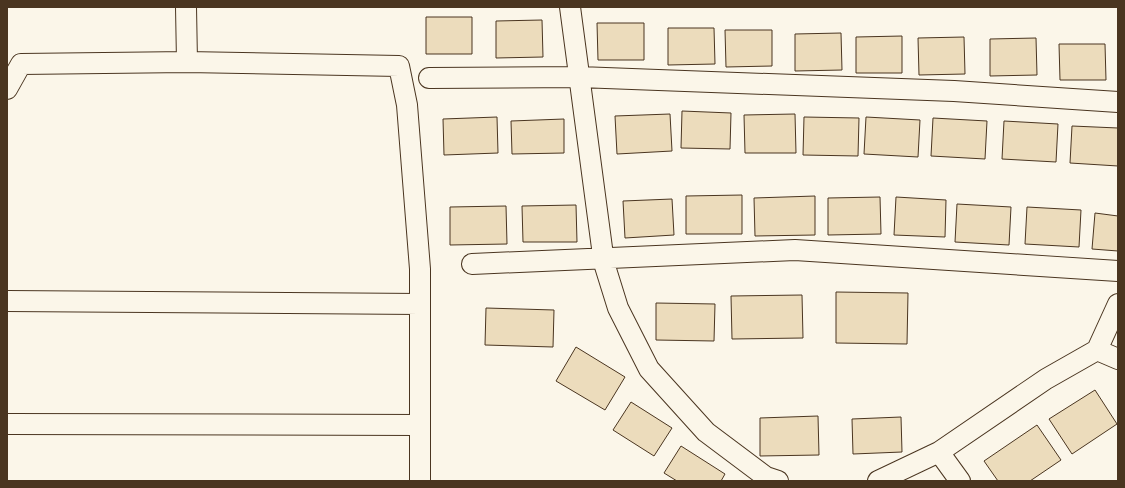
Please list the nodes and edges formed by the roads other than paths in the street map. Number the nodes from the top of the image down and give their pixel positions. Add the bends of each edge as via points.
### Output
1 (186, 7) edge
2 (570, 7) edge
3 (187, 62) junction
4 (579, 77) junction
5 (429, 78) dead end
6 (7, 89) edge
7 (1118, 102) edge
8 (603, 258) junction
9 (472, 264) dead end
10 (1118, 271) edge
11 (7, 301) edge
12 (420, 304) junction
13 (1118, 304) edge
14 (1097, 350) junction
15 (1118, 359) edge
16 (7, 424) edge
17 (420, 425) junction
18 (939, 452) junction
19 (420, 481) edge
20 (778, 481) edge
21 (878, 481) edge
22 (960, 481) edge

1 - 3 street
2 - 4 street
3 - 6 street via 21,64
3 - 12 street via 399,66 407,105 420,269
4 - 5 street
4 - 7 street via 954,91
4 - 8 street
8 - 9 street
8 - 10 street via 795,250
8 - 20 street via 618,308 648,369 706,432 766,476
11 - 12 street
12 - 17 street
13 - 14 street
14 - 15 street
14 - 18 street via 1046,379
16 - 17 street
17 - 19 street
18 - 21 street
18 - 22 street

